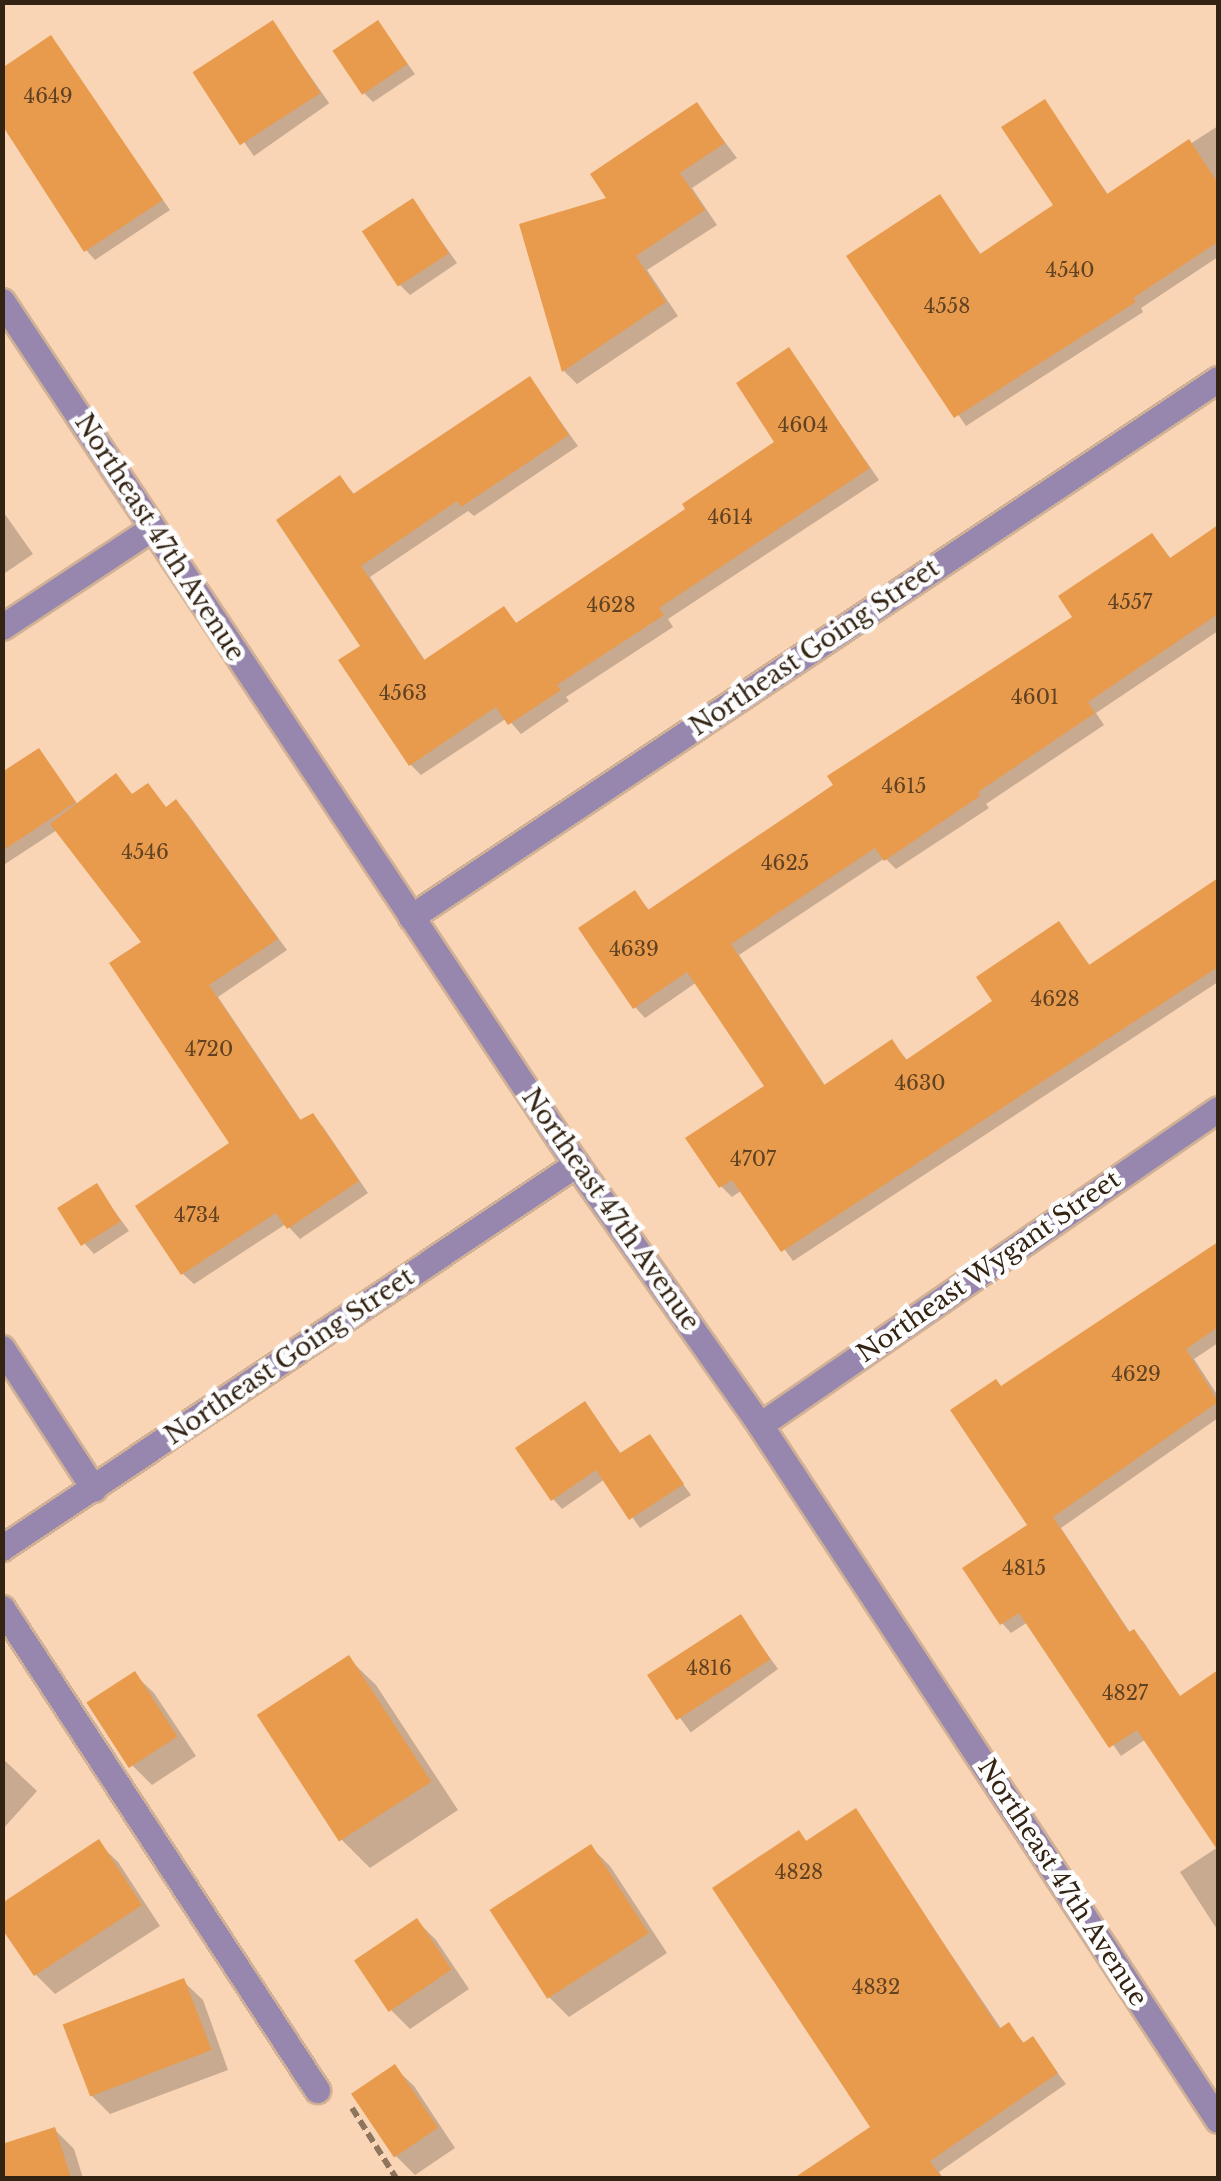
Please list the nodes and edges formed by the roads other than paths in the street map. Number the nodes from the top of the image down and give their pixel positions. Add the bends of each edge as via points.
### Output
1 (2, 301) edge
2 (1218, 379) edge
3 (152, 528) junction
4 (2, 628) edge
5 (411, 918) junction
6 (1218, 1109) edge
7 (576, 1164) junction
8 (2, 1348) edge
9 (760, 1425) junction
10 (94, 1489) junction
11 (2, 1548) edge
12 (2, 1608) edge
13 (317, 2090) road end
14 (1218, 2120) edge

1 - 3 street, Northeast 47th Avenue
2 - 5 street, Northeast Going Street
3 - 4 street
3 - 5 street, Northeast 47th Avenue
5 - 7 street, Northeast 47th Avenue
6 - 9 street, Northeast Wygant Street
7 - 9 street, Northeast 47th Avenue
7 - 10 street, Northeast Going Street
8 - 10 street
9 - 14 street, Northeast 47th Avenue
10 - 11 street, Northeast Going Street
12 - 13 street

